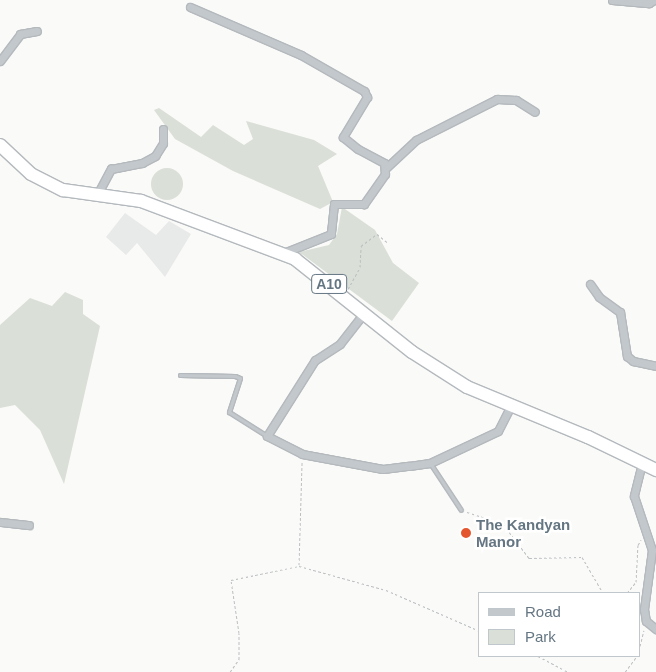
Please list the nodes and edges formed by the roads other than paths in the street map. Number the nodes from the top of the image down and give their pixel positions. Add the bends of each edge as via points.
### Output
1 (612, 0) edge
2 (654, 0) edge
3 (190, 7) dead end
4 (37, 32) dead end
5 (0, 61) edge
6 (535, 112) dead end
7 (163, 129) dead end
8 (0, 145) edge
9 (386, 168) junction
10 (97, 195) junction
11 (282, 253) junction
12 (590, 284) dead end
13 (364, 313) junction
14 (656, 366) edge
15 (180, 375) dead end
16 (510, 407) junction
17 (267, 436) junction
18 (430, 463) junction
19 (642, 463) junction
20 (656, 470) edge
21 (462, 510) road end
22 (0, 522) edge
23 (29, 524) dead end
24 (656, 628) edge

1 - 2 street via 650,3
3 - 9 street via 301,55 364,91 365,103 344,136 358,149 384,163
4 - 5 street via 20,34
6 - 9 street via 516,100 497,99 416,140
7 - 10 street via 163,142 155,156 147,162 111,169
8 - 10 highway, A10 via 46,183 69,192
9 - 11 street via 364,204 334,204 331,234
10 - 11 highway, A10 via 156,205
11 - 13 highway, A10 via 304,265
12 - 14 street via 599,297 620,312 627,356 633,361
13 - 16 highway, A10 via 434,368
13 - 17 street via 340,344 315,360
15 - 17 lane via 240,378 228,412
16 - 18 street via 498,431
16 - 19 highway, A10 via 588,437
17 - 18 street via 302,454 383,469
18 - 21 lane
19 - 20 highway, A10
19 - 24 street via 634,496 652,550 644,609 646,621
22 - 23 street

